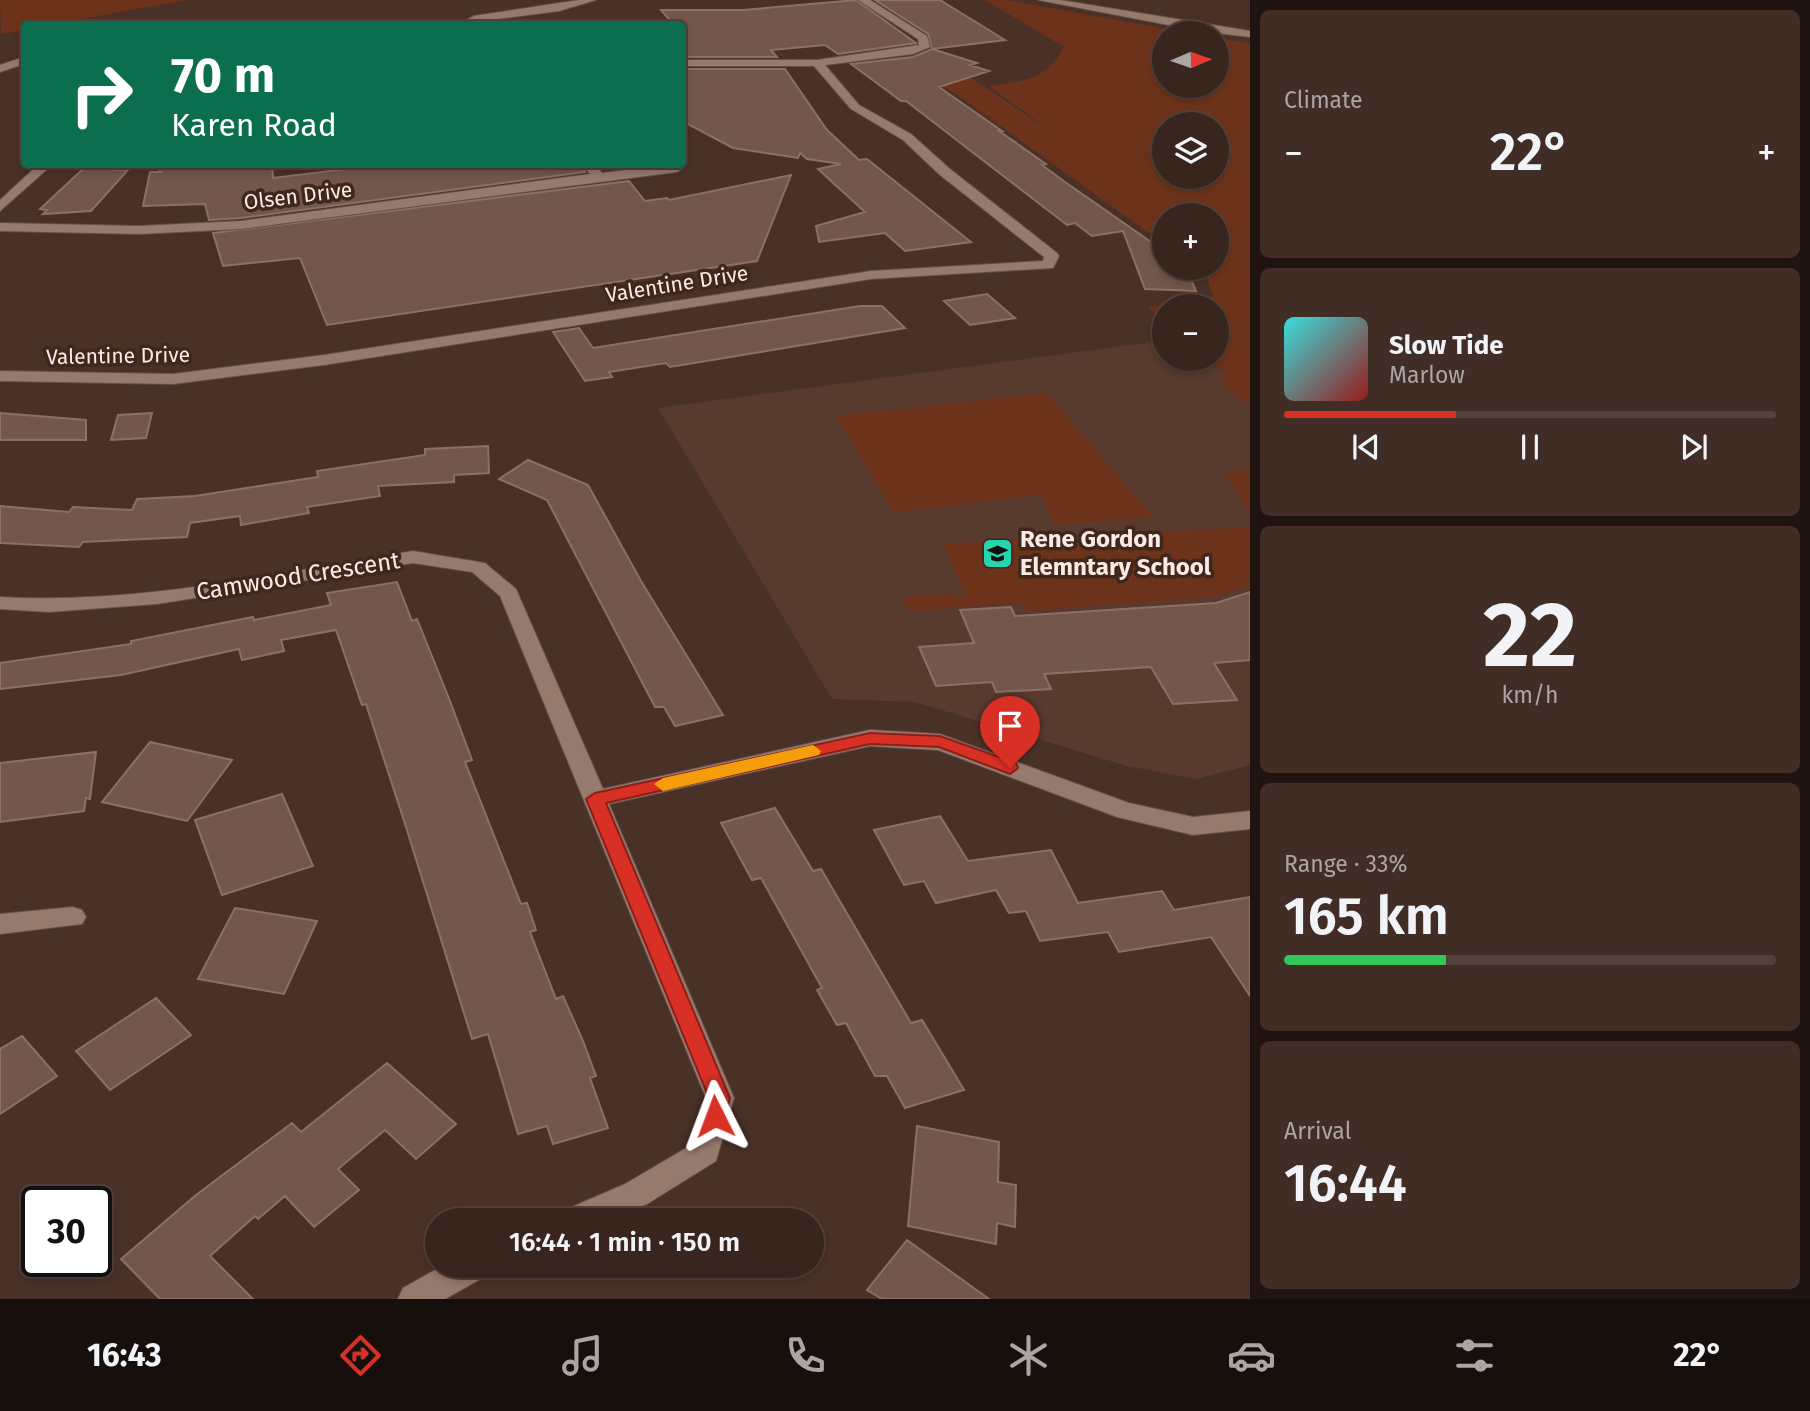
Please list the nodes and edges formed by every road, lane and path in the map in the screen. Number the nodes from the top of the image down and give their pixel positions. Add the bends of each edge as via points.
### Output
1 (591, 0) edge
2 (863, 0) edge
3 (1043, 0) edge
4 (470, 21) edge
5 (1250, 34) edge
6 (21, 61) edge
7 (686, 63) edge
8 (817, 63) junction
9 (0, 69) edge
10 (43, 168) edge
11 (591, 168) edge
12 (677, 168) dead end
13 (599, 177) junction
14 (0, 206) edge
15 (0, 227) edge
16 (0, 376) edge
17 (0, 603) edge
18 (595, 799) junction
19 (1250, 820) edge
20 (73, 917) dead end
21 (0, 924) edge
22 (604, 1208) edge
23 (452, 1278) edge
24 (414, 1299) edge

1 - 4 street
2 - 8 street via 923,38 925,47
3 - 5 street
6 - 9 street
7 - 8 street
8 - 16 street, Valentine Drive via 855,107 907,137 1052,256 1048,265 871,275 173,379
10 - 14 street
11 - 13 street
12 - 13 street, Olsen Drive
13 - 15 street, Olsen Drive via 242,225 139,230
17 - 18 street, Camwood Crescent via 50,606 157,598 413,557 478,567 509,593
18 - 19 street via 870,738 940,742 1125,811 1193,826
18 - 22 street, Camwood Crescent via 720,1098 706,1152
20 - 21 street
23 - 24 street

